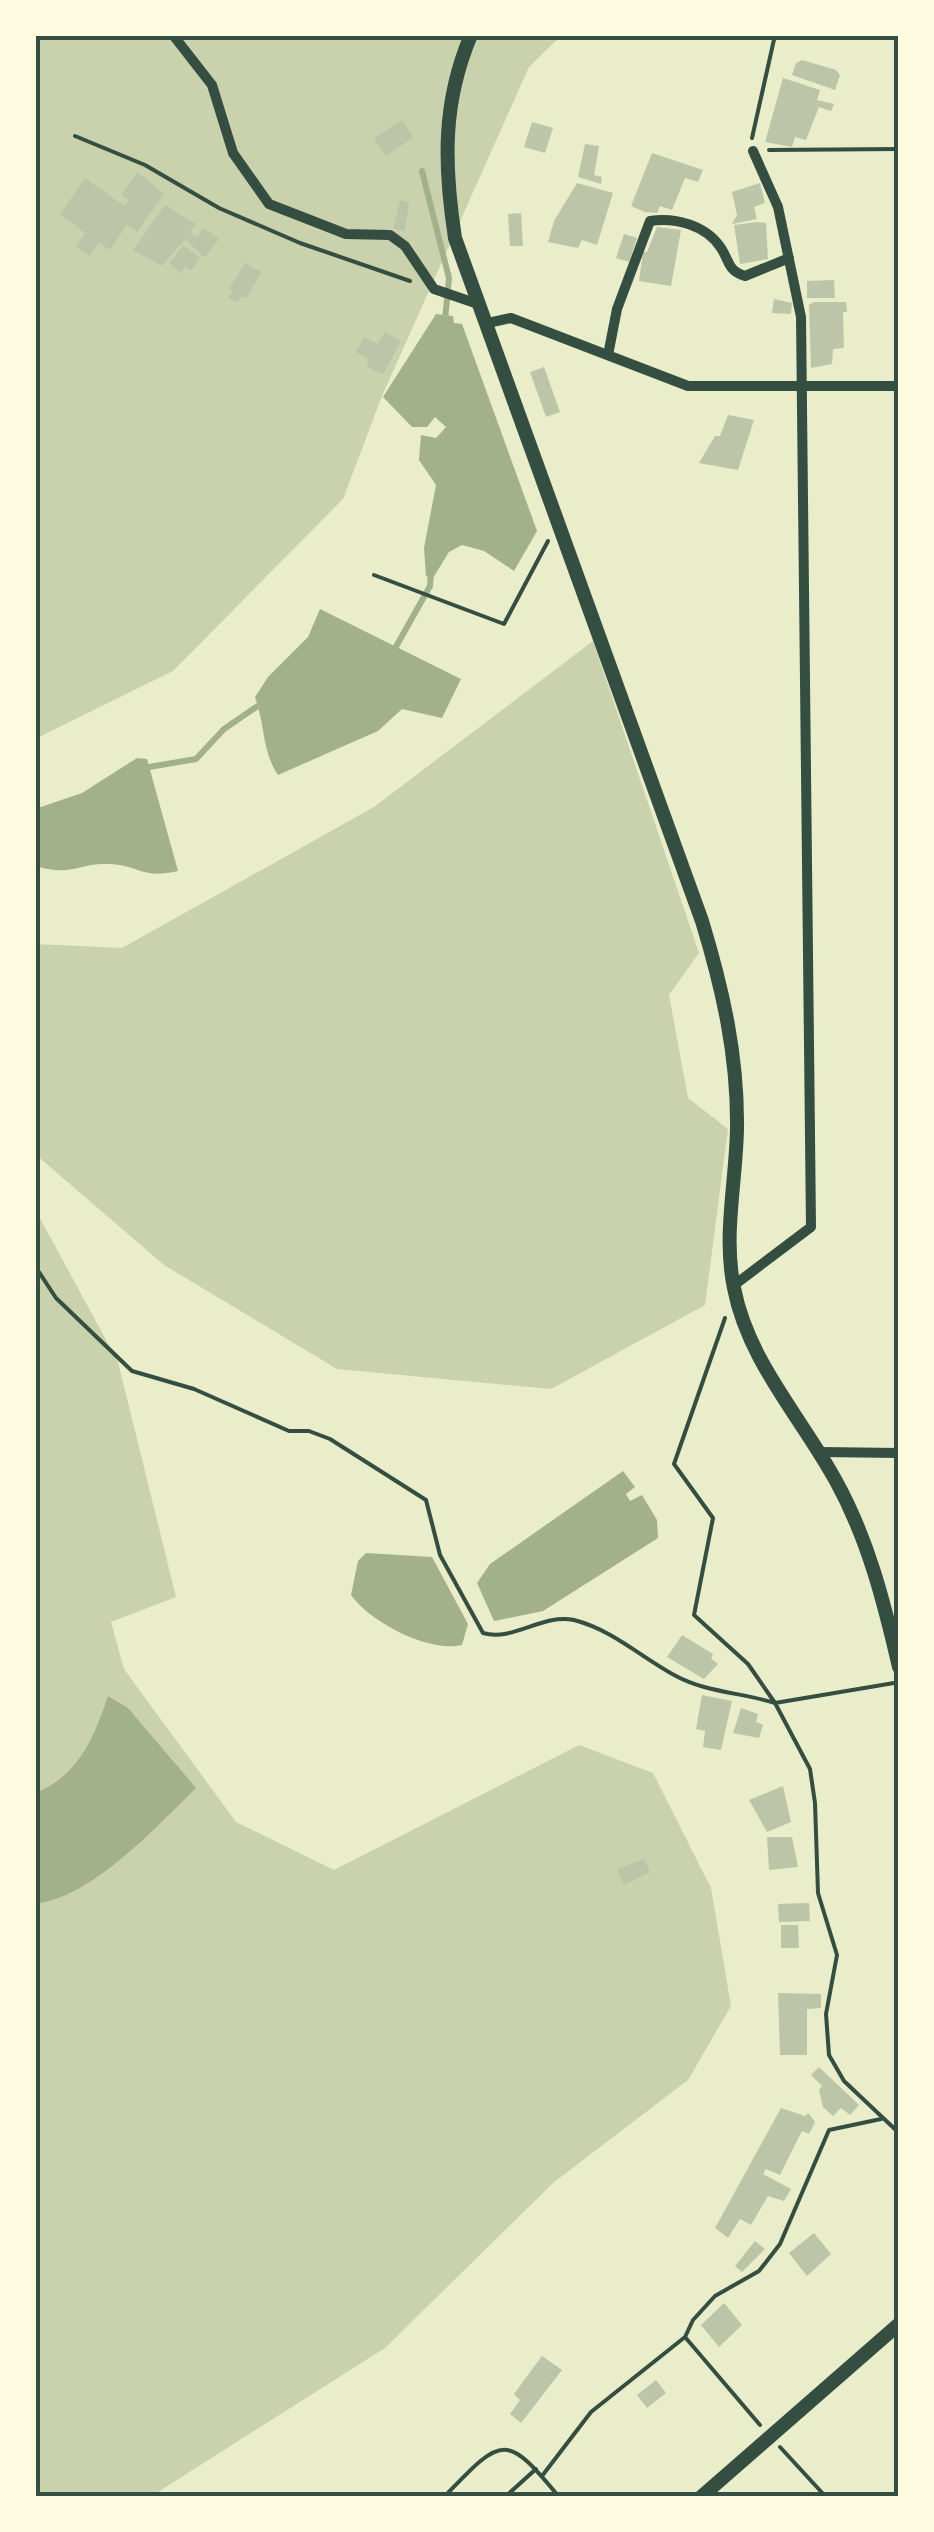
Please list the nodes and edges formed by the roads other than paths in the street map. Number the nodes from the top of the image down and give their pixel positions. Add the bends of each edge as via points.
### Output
1 (173, 35) edge
2 (470, 35) edge
3 (753, 151) road end
4 (789, 258) junction
5 (482, 306) junction
6 (488, 323) junction
7 (608, 355) junction
8 (899, 386) edge
9 (805, 389) junction
10 (733, 1286) junction
11 (820, 1452) junction
12 (899, 1453) edge
13 (899, 1667) edge
14 (899, 2324) edge
15 (701, 2497) edge

1 - 5 street via 212,85 233,153 258,194 316,225 390,236 405,246 434,289
2 - 5 street via 453,76 445,174 455,238
3 - 4 street via 771,183
4 - 7 street via 746,276 735,274 720,247 693,225 650,222
4 - 9 street
5 - 6 street
6 - 7 street via 510,318
6 - 10 street via 723,992 737,1090
7 - 9 street via 688,386
8 - 9 street
9 - 10 street via 812,1227
10 - 11 street via 758,1356
11 - 12 street
11 - 13 street via 880,1583
14 - 15 street

